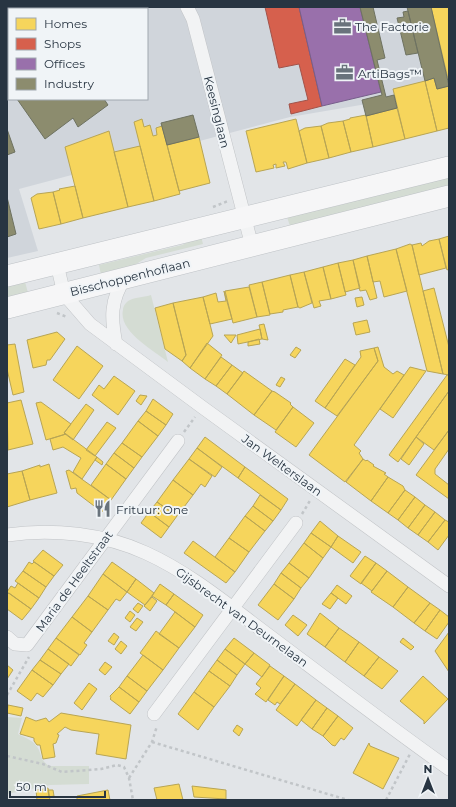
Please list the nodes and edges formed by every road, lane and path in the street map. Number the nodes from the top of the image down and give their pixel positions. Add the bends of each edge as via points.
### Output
1 (187, 7) edge
2 (449, 167) edge
3 (449, 196) edge
4 (244, 218) junction
5 (252, 246) junction
6 (57, 264) junction
7 (7, 276) edge
8 (125, 278) junction
9 (64, 294) junction
10 (7, 308) edge
11 (116, 344) junction
12 (202, 407) junction
13 (178, 441) joint
14 (317, 490) junction
15 (296, 522) joint
16 (7, 535) edge
17 (104, 540) junction
18 (449, 586) edge
19 (232, 608) junction
20 (7, 637) edge
21 (27, 646) junction
22 (7, 695) edge
23 (154, 714) joint
24 (152, 742) junction
25 (416, 744) junction
26 (7, 756) edge
27 (449, 769) edge
28 (129, 778) junction
29 (133, 800) edge
30 (348, 800) edge
31 (386, 800) edge

1 - 4 street, Keesinglaan via 193,19
2 - 4 main road
3 - 5 main road, Bisschoppenhoflaan
4 - 5 street
4 - 6 main road
5 - 8 main road, Bisschoppenhoflaan
6 - 7 main road
6 - 9 street, Jan Welterslaan
8 - 9 main road, Bisschoppenhoflaan
8 - 11 street via 112,305 111,320
9 - 10 main road, Bisschoppenhoflaan
9 - 11 street, Jan Welterslaan via 90,324
11 - 12 street, Jan Welterslaan
12 - 13 path
12 - 14 street, Jan Welterslaan
13 - 17 street, Maria de Heeltstraat
14 - 15 path
14 - 18 street, Jan Welterslaan
15 - 19 street
16 - 17 street, Gijsbrecht van Deurnelaan via 39,532 72,534
17 - 19 street, Gijsbrecht van Deurnelaan via 145,553 174,567
17 - 21 street, Maria de Heeltstraat
19 - 23 street
19 - 25 street, Gijsbrecht van Deurnelaan
20 - 21 street via 15,644
21 - 22 path via 29,658
23 - 24 path via 159,721
24 - 28 path
24 - 30 path
25 - 27 street, Gijsbrecht van Deurnelaan
25 - 31 path
26 - 28 path via 43,764 62,772 124,767
28 - 29 path

